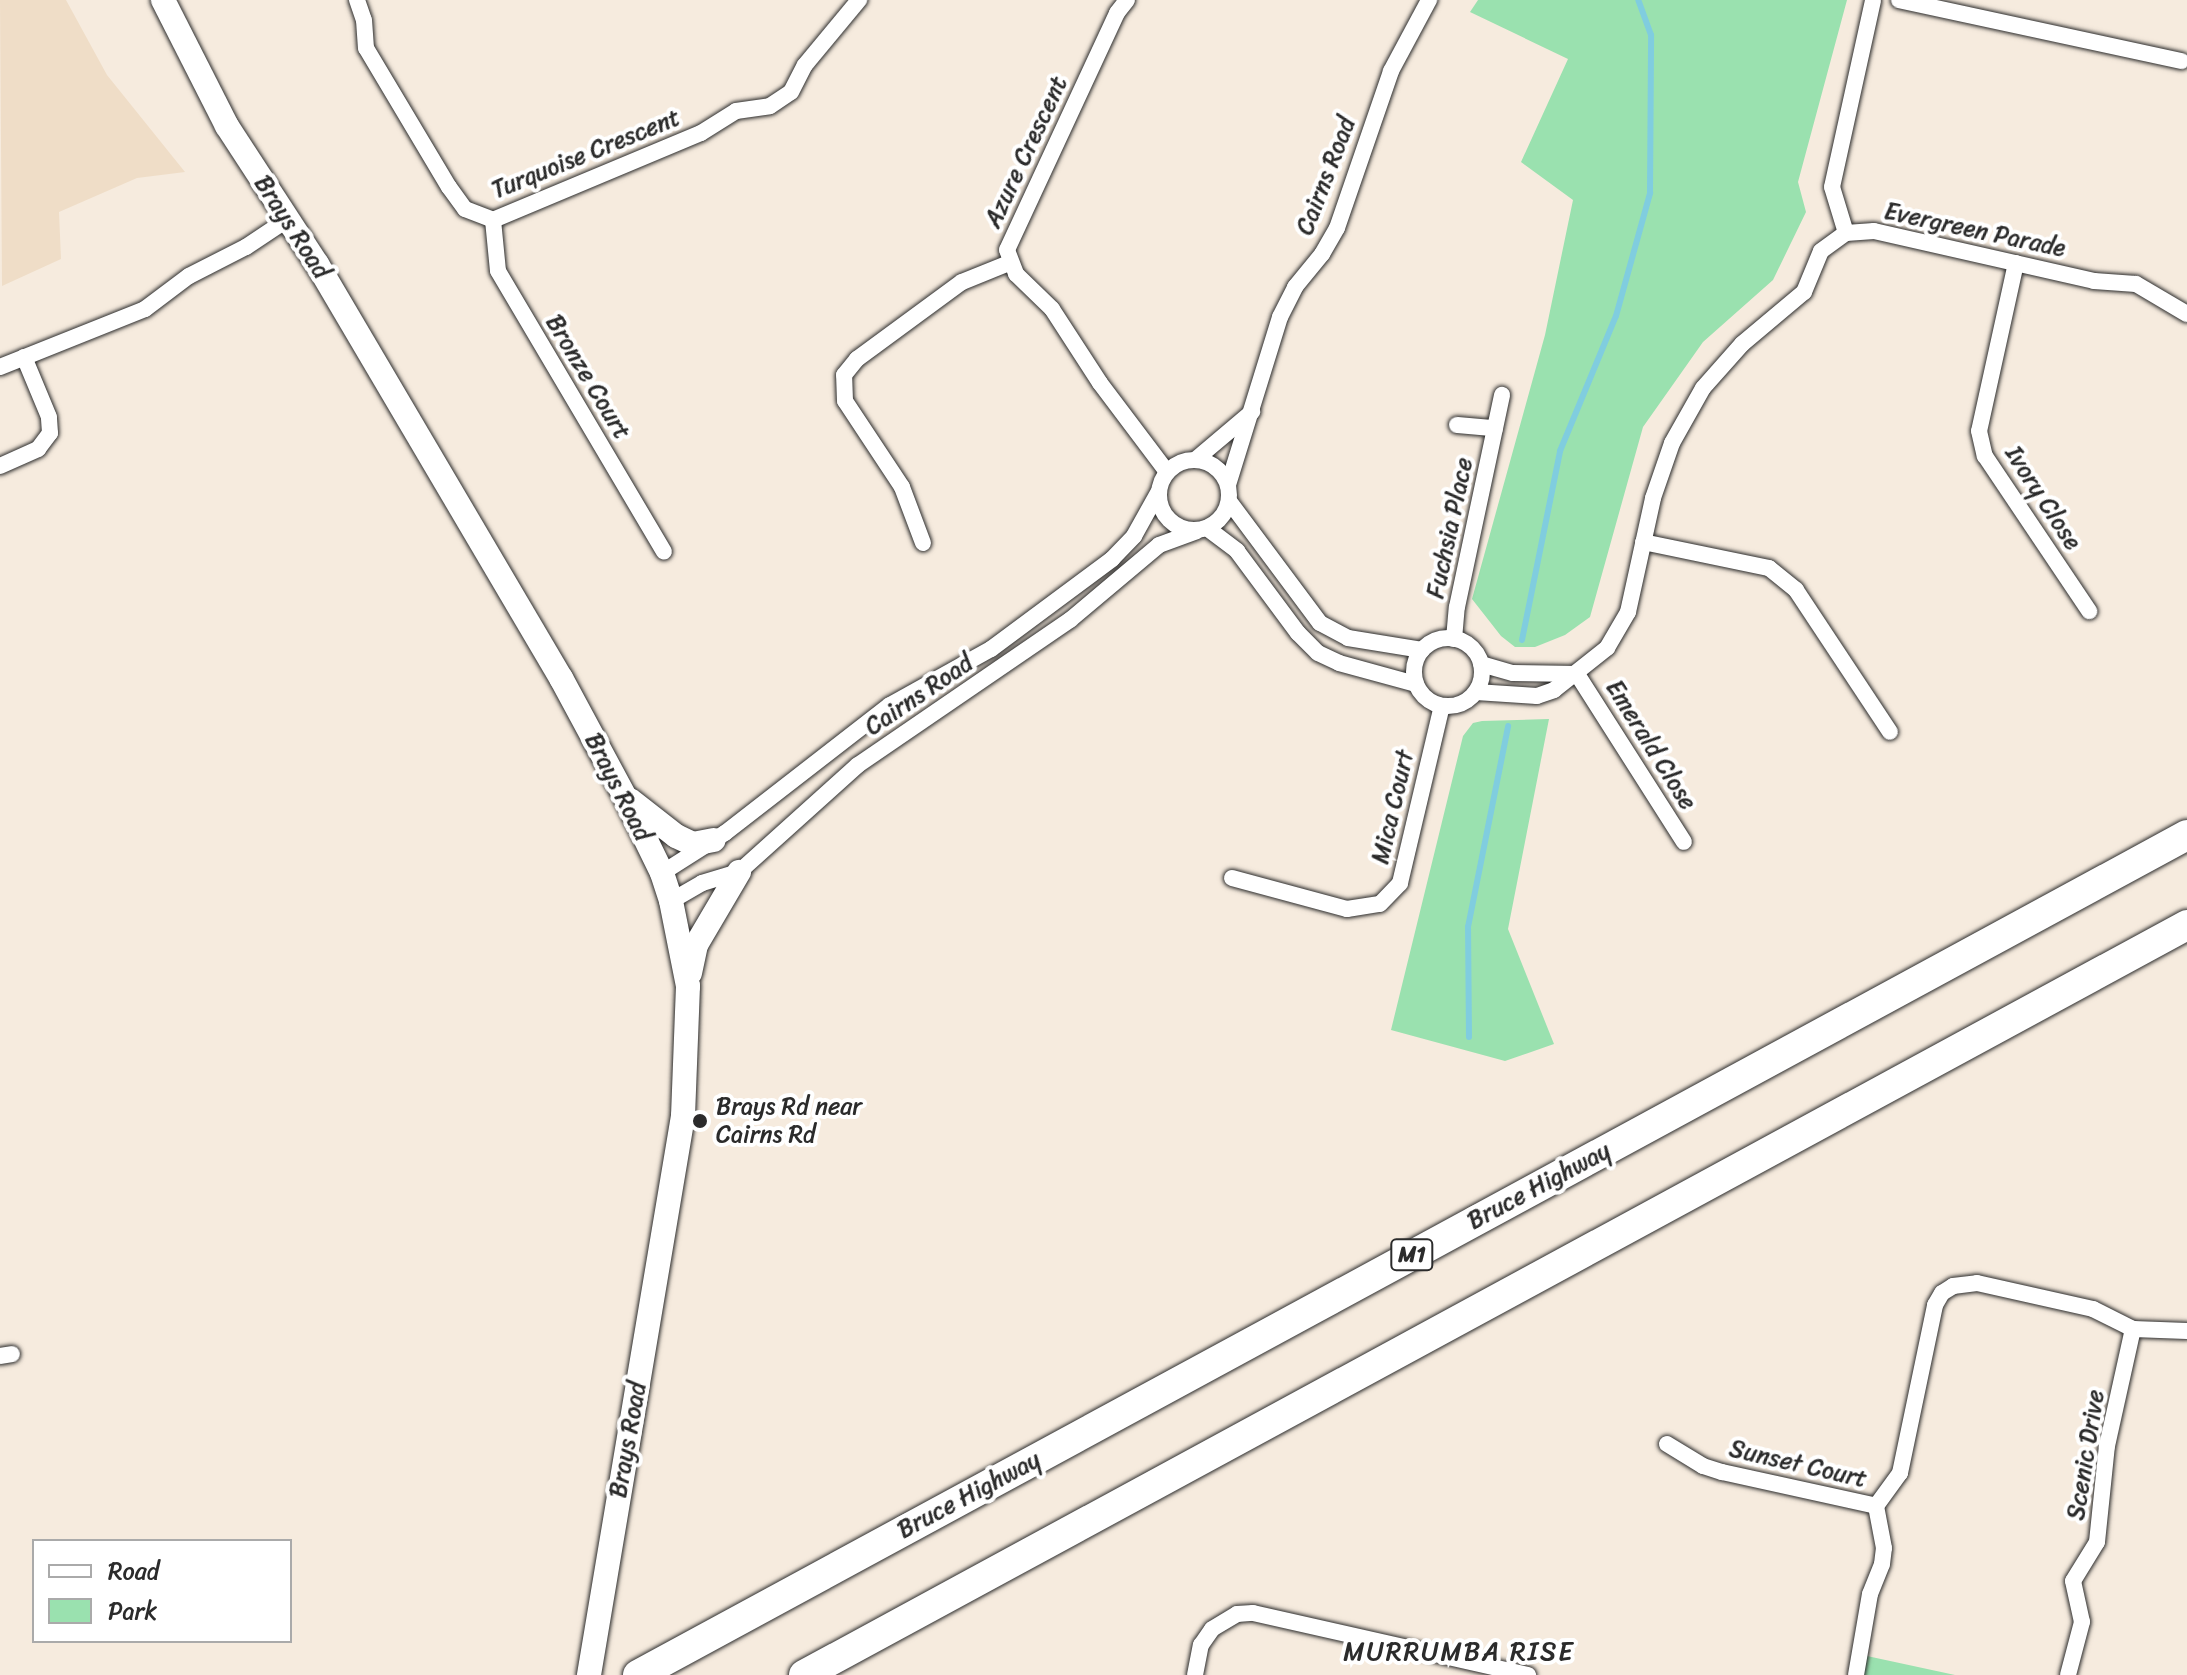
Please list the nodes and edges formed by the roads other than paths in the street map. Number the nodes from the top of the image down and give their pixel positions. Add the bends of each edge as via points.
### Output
1 (163, 0) edge
2 (358, 0) edge
3 (859, 0) edge
4 (1127, 0) edge
5 (1429, 0) edge
6 (1873, 0) edge
7 (1899, 0) edge
8 (2182, 61) dead end
9 (288, 219) junction
10 (493, 220) junction
11 (1846, 233) junction
12 (1009, 263) junction
13 (2016, 263) junction
14 (2187, 314) edge
15 (24, 357) junction
16 (0, 367) edge
17 (1502, 395) dead end
18 (1253, 411) junction
19 (1457, 425) dead end
20 (1495, 428) junction
21 (1195, 460) junction
22 (0, 466) edge
23 (1167, 472) junction
24 (1159, 491) junction
25 (1228, 493) junction
26 (1202, 530) junction
27 (1643, 542) junction
28 (923, 543) dead end
29 (664, 552) dead end
30 (2089, 611) dead end
31 (1454, 639) junction
32 (1422, 650) junction
33 (1481, 664) junction
34 (1577, 674) junction
35 (1416, 684) junction
36 (1476, 692) junction
37 (1442, 706) junction
38 (1890, 732) dead end
39 (625, 797) junction
40 (2187, 835) edge
41 (714, 840) junction
42 (1684, 842) dead end
43 (739, 872) junction
44 (662, 873) junction
45 (1232, 878) dead end
46 (671, 901) junction
47 (2187, 925) edge
48 (688, 986) junction
49 (2133, 1329) junction
50 (2187, 1331) edge
51 (1667, 1444) dead end
52 (1876, 1506) junction
53 (589, 1675) edge
54 (638, 1675) edge
55 (804, 1675) edge
56 (1195, 1675) edge
57 (1528, 1675) edge
58 (1856, 1675) edge
59 (2068, 1675) edge

1 - 9 main road, Brays Road via 220,115
2 - 10 street, Turquoise Crescent via 366,48 449,187 465,209
3 - 10 street, Turquoise Crescent via 805,65 791,92 770,106 736,111 701,133
4 - 12 street, Azure Crescent via 1016,226 1007,250
5 - 18 street, Cairns Road via 1391,71 1337,228 1280,317
6 - 11 street via 1832,187
7 - 8 street
9 - 15 street via 189,276 145,309
9 - 39 main road, Brays Road via 438,465
10 - 29 street, Bronze Court via 498,271
11 - 13 street, Evergreen Parade via 1874,231
11 - 27 street via 1821,251 1804,292 1742,344 1703,388 1672,443
12 - 23 street, Azure Crescent via 1052,309
12 - 28 street via 962,282 857,359 844,375 845,401 902,487
13 - 14 street, Evergreen Parade via 2094,281 2136,284
13 - 30 street, Ivory Close via 1979,431 1985,456
15 - 16 street
15 - 22 street via 49,417 50,433 38,449
17 - 20 street, Fuchsia Place
18 - 21 street
18 - 25 street, Cairns Road
19 - 20 street, Fuchsia Place
20 - 31 street, Fuchsia Place
21 - 23 street
21 - 25 street via 1216,467
23 - 24 street
24 - 26 street via 1169,520
24 - 41 street, Cairns Road via 1134,536 1112,559 991,649 890,705
25 - 26 street via 1222,516
25 - 32 street via 1320,623 1348,638
26 - 35 street via 1237,551 1308,646 1339,663
26 - 43 street, Cairns Road via 1159,545 1070,620 858,765
27 - 34 street via 1628,612 1607,648
27 - 38 street via 1769,568 1796,590
31 - 32 street via 1437,640
31 - 33 street via 1471,648
32 - 35 street via 1414,666
33 - 34 street via 1513,673
33 - 36 street
34 - 36 street via 1537,696
34 - 42 street, Emerald Close
35 - 37 street via 1426,698
36 - 37 street via 1461,704
37 - 45 street, Mica Court via 1400,883 1380,904 1347,909
39 - 41 main road via 676,836 693,844
39 - 44 main road, Brays Road
40 - 54 highway, Bruce Highway / M1
41 - 44 street, Cairns Road
43 - 46 street, Cairns Road via 702,883
43 - 48 main road via 696,945
44 - 46 main road, Brays Road
46 - 48 main road, Brays Road
47 - 55 highway
48 - 53 main road, Brays Road via 683,1116
49 - 50 street
49 - 52 street via 2093,1309 1977,1283 1953,1286 1935,1305 1900,1473
49 - 59 street, Scenic Drive via 2105,1458 2097,1542 2073,1581 2082,1622
51 - 52 street, Sunset Court via 1722,1472
52 - 58 street via 1884,1548
56 - 57 street via 1201,1645 1212,1629 1237,1614 1253,1613

